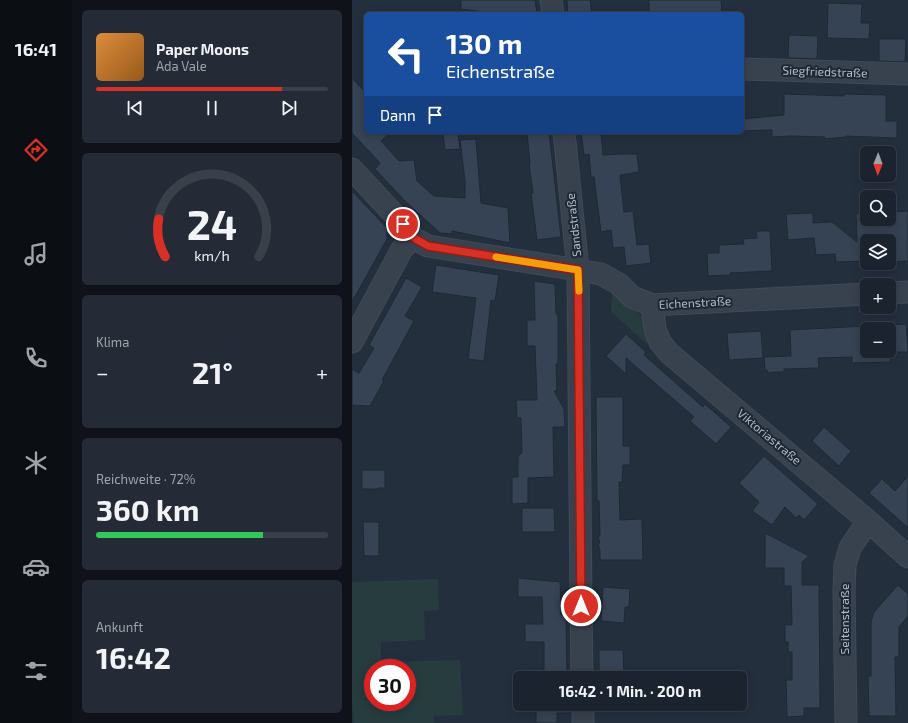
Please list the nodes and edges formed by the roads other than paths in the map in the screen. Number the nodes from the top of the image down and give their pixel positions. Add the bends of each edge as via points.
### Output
1 (551, 0) edge
2 (553, 12) edge
3 (744, 69) edge
4 (908, 74) edge
5 (564, 134) edge
6 (352, 169) edge
7 (414, 238) junction
8 (578, 270) junction
9 (908, 292) edge
10 (896, 293) edge
11 (860, 294) edge
12 (652, 305) junction
13 (352, 342) edge
14 (868, 521) junction
15 (908, 557) edge
16 (582, 671) edge
17 (583, 711) edge
18 (583, 723) edge
19 (846, 723) edge

1 - 2 street
3 - 4 street, Siegfriedstraße
5 - 8 street, Sandstraße
6 - 7 street, Eichenstraße
7 - 8 street, Eichenstraße via 428,246
7 - 13 street via 402,249
8 - 12 street, Eichenstraße via 602,274 619,284 632,297
8 - 16 street, Sandstraße
9 - 10 street
11 - 12 street, Eichenstraße
12 - 14 street, Viktoriastraße via 655,330 660,342 670,352
14 - 15 street, Viktoriastraße
14 - 19 street, Seitenstraße via 850,548 846,565
17 - 18 street

